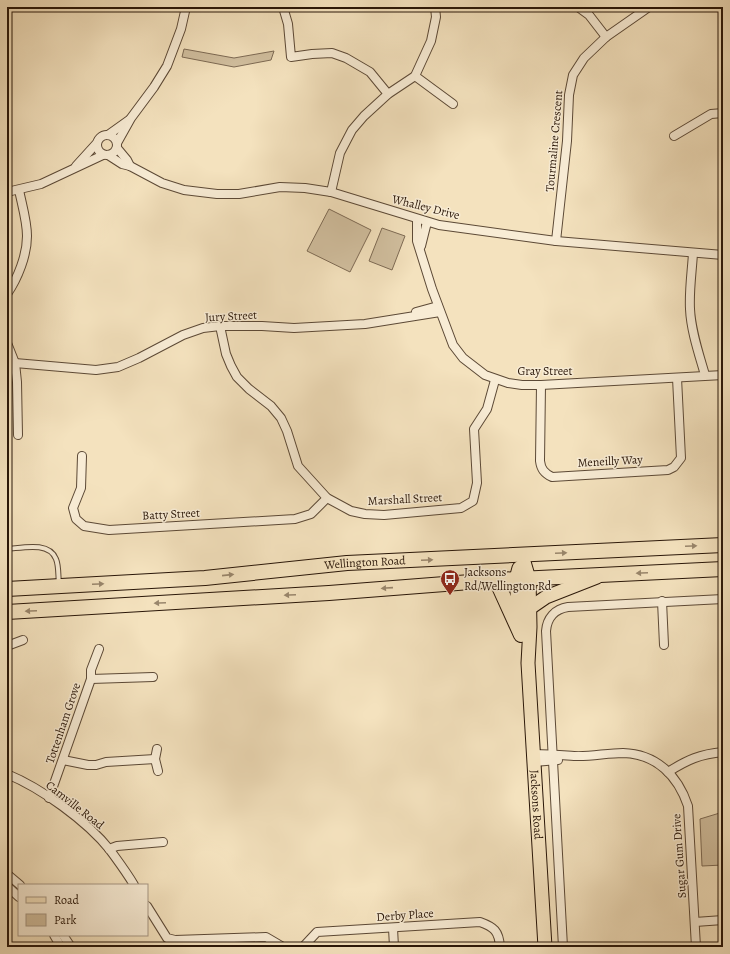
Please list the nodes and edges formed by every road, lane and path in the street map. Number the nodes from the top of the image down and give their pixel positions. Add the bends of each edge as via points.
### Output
1 (184, 7) edge
2 (283, 7) edge
3 (434, 7) edge
4 (578, 7) edge
5 (649, 7) edge
6 (606, 37) junction
7 (415, 76) junction
8 (388, 94) junction
9 (453, 104) dead end
10 (723, 114) edge
11 (131, 118) junction
12 (108, 135) junction
13 (674, 136) dead end
14 (96, 144) junction
15 (117, 146) junction
16 (106, 155) junction
17 (130, 166) junction
18 (76, 167) junction
19 (19, 190) junction
20 (7, 192) edge
21 (331, 192) junction
22 (417, 220) junction
23 (427, 222) junction
24 (556, 241) junction
25 (420, 249) junction
26 (693, 253) junction
27 (723, 255) edge
28 (7, 294) edge
29 (439, 309) junction
30 (220, 326) junction
31 (7, 343) edge
32 (15, 363) junction
33 (705, 375) junction
34 (723, 375) edge
35 (677, 378) junction
36 (496, 380) junction
37 (541, 385) junction
38 (18, 435) dead end
39 (82, 456) dead end
40 (327, 498) junction
41 (723, 545) edge
42 (7, 548) edge
43 (522, 555) junction
44 (723, 569) edge
45 (603, 574) junction
46 (523, 579) junction
47 (496, 580) junction
48 (59, 586) junction
49 (7, 589) edge
50 (723, 598) edge
51 (662, 601) junction
52 (530, 608) junction
53 (7, 612) edge
54 (521, 635) junction
55 (23, 640) dead end
56 (664, 645) dead end
57 (7, 646) edge
58 (99, 649) dead end
59 (528, 663) junction
60 (7, 670) edge
61 (153, 677) dead end
62 (91, 679) junction
63 (157, 749) dead end
64 (723, 752) edge
65 (553, 757) junction
66 (534, 758) junction
67 (155, 759) junction
68 (63, 760) junction
69 (158, 771) dead end
70 (7, 774) edge
71 (670, 774) junction
72 (49, 798) junction
73 (163, 842) dead end
74 (109, 849) junction
75 (7, 874) edge
76 (19, 884) edge
77 (133, 884) edge
78 (7, 886) edge
79 (18, 896) edge
80 (148, 908) edge
81 (723, 920) edge
82 (695, 922) junction
83 (393, 928) junction
84 (55, 936) edge
85 (65, 936) edge
86 (175, 943) edge
87 (61, 947) edge
88 (71, 947) edge
89 (283, 947) edge
90 (303, 947) edge
91 (394, 947) edge
92 (500, 947) edge
93 (545, 947) edge
94 (564, 947) edge
95 (696, 947) edge

1 - 11 street via 182,29 167,66
2 - 8 street via 288,24 291,57 332,53 346,58 370,72
3 - 7 street via 436,17 431,41
4 - 6 street via 589,15
5 - 6 street, Tourmaline Crescent
6 - 24 street, Tourmaline Crescent via 584,58 573,75
7 - 8 street
7 - 9 street
8 - 21 street via 352,130 340,153
10 - 13 street via 712,114
11 - 12 street
11 - 15 street
12 - 14 street via 102,136
12 - 15 street via 115,138
14 - 16 street via 98,150
14 - 18 street
15 - 16 street via 114,153
15 - 17 street, Whalley Drive
16 - 17 street, Whalley Drive
16 - 18 street
17 - 21 street, Whalley Drive via 162,183 184,190 239,194 280,187
18 - 19 street via 41,184
19 - 20 street
19 - 28 street via 27,236 19,270
21 - 22 street, Whalley Drive
22 - 23 street, Whalley Drive
22 - 25 street, Gray Street via 417,241
23 - 24 street, Whalley Drive
23 - 25 street
24 - 26 street, Whalley Drive
25 - 29 street, Gray Street
26 - 27 street, Whalley Drive
26 - 33 street via 690,310 693,332
29 - 30 street, Jury Street via 420,315 365,324 294,328
29 - 36 street, Gray Street via 453,345 463,358 485,376
30 - 32 street, Jury Street via 203,328 183,335 118,367 96,370
30 - 40 street, Marshall Street via 223,342 237,377 281,418 298,466
31 - 32 street
32 - 38 street
33 - 34 street, Gray Street
33 - 35 street, Gray Street
35 - 37 street, Gray Street
35 - 37 street, Meneilly Way via 681,458 674,467 668,470 552,477 541,469
36 - 37 street, Gray Street via 522,385
36 - 40 street, Marshall Street via 486,409 474,429 477,483 473,501 461,508 384,515 351,511
39 - 40 street, Batty Street via 81,488 73,508 76,519 84,526 109,530 295,519 311,514
43 -> 41 highway, Wellington Road
42 - 48 lane via 42,547 52,552 57,559
43 - 46 main road, Jacksons Road
48 -> 43 highway, Wellington Road via 205,578 347,563
44 -> 45 highway
45 - 46 highway
45 - 52 main road via 546,597
46 - 47 highway
46 - 52 main road, Jacksons Road
46 - 54 main road, Jacksons Road
47 -> 53 highway via 329,593
47 - 54 highway
48 - 49 highway, Wellington Road
50 - 51 street
51 - 56 street
51 - 65 street via 568,606 548,620 546,631
52 - 59 main road, Jacksons Road
54 - 59 main road, Jacksons Road
55 - 57 street
57 - 60 street
58 - 62 street, Tottenham Grove via 91,670
59 - 66 main road, Jacksons Road
61 - 62 street, Tottenham Grove
62 - 68 street, Tottenham Grove
63 - 67 street
64 - 71 street via 684,762
65 - 66 street, Sugar Gum Drive
65 - 71 street, Sugar Gum Drive via 635,755 654,762
65 - 94 street
66 - 93 main road, Jacksons Road
67 - 68 street via 96,765
67 - 69 street
68 - 72 street, Tottenham Grove
70 - 72 street, Camville Road
71 - 82 street, Sugar Gum Drive via 682,790 688,806
72 - 74 street, Camville Road via 86,826
73 - 74 street
74 - 77 street, Camville Road
75 - 76 street
78 - 79 street
80 - 86 street via 167,938
81 - 82 street
82 - 95 street, Sugar Gum Drive
83 - 90 street, Derby Place via 317,932
83 - 91 street
83 - 92 street, Derby Place via 480,922 496,931
84 - 87 street
85 - 88 street
86 - 89 street via 266,937

